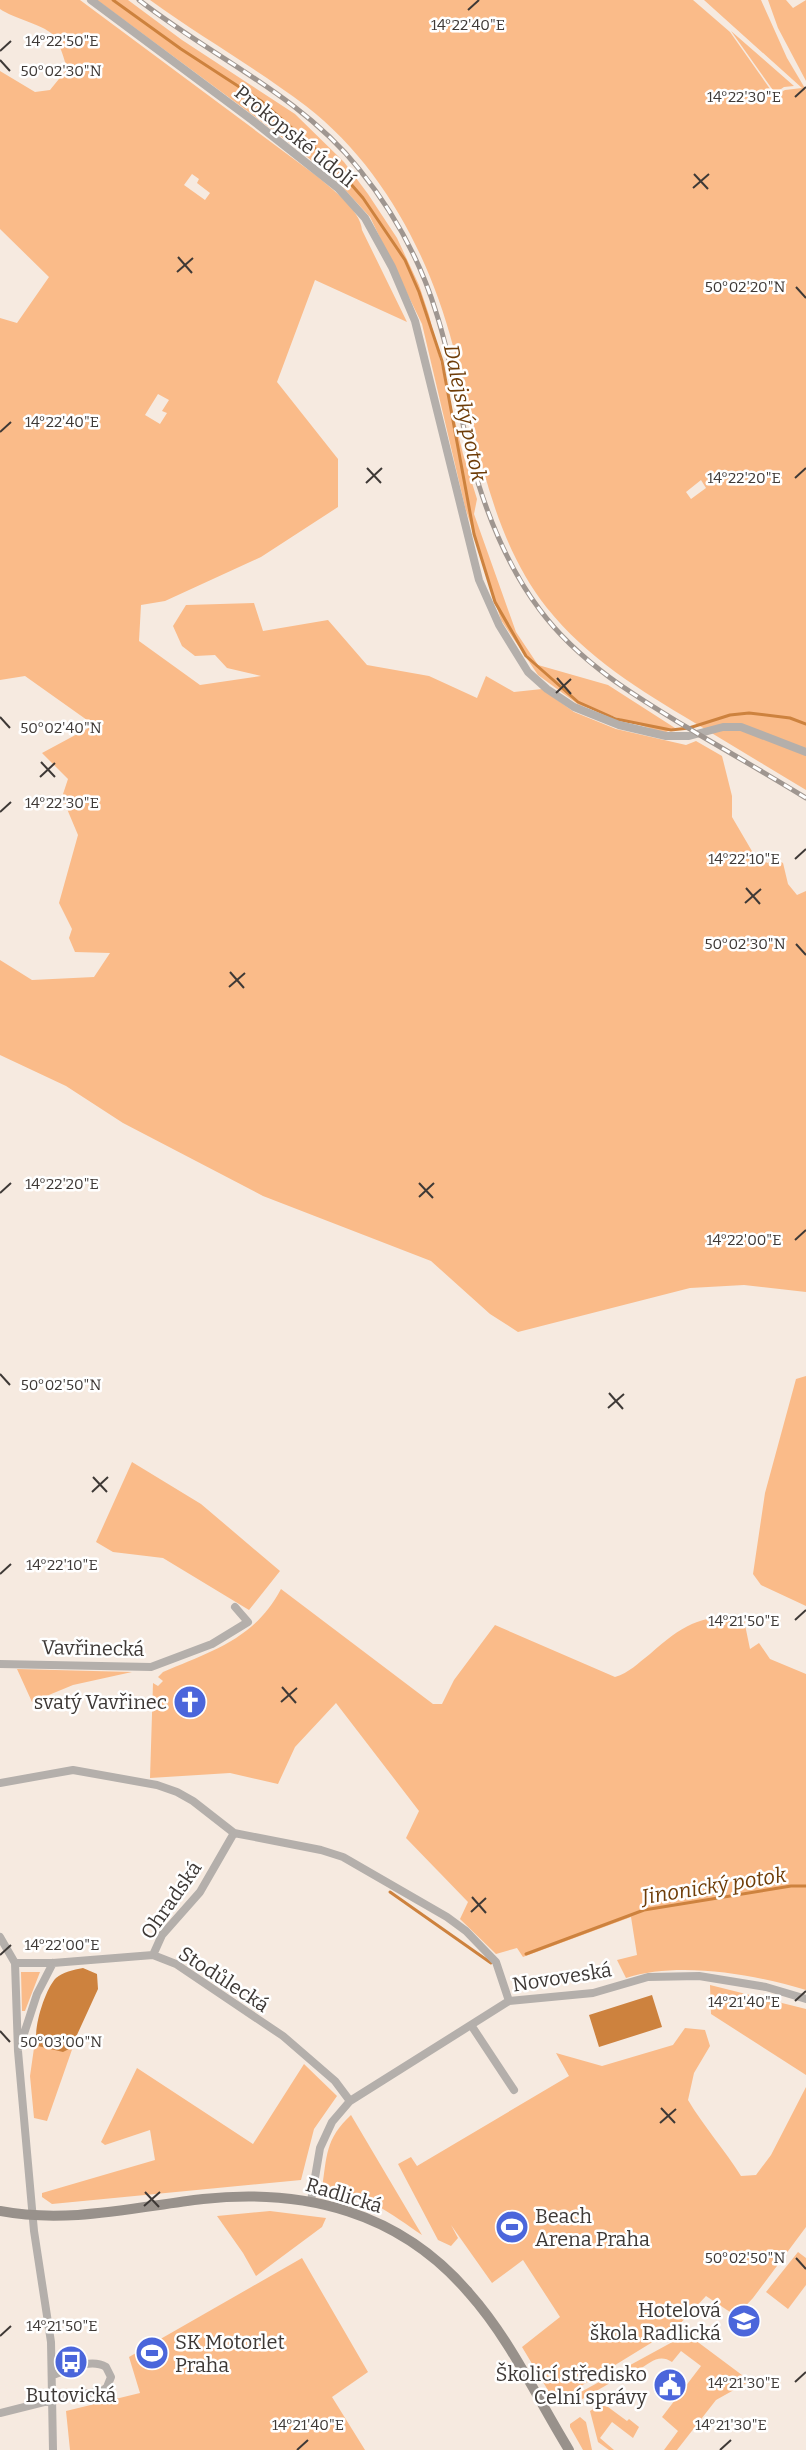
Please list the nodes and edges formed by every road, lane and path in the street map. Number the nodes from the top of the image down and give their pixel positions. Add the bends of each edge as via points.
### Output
1 (91, 0) edge
2 (806, 752) edge
3 (235, 1607) dead end
4 (0, 1664) edge
5 (0, 1783) edge
6 (234, 1833) junction
7 (0, 1937) edge
8 (153, 1955) junction
9 (15, 1963) junction
10 (53, 1963) junction
11 (806, 1999) edge
12 (509, 2001) junction
13 (471, 2025) junction
14 (18, 2051) junction
15 (514, 2090) dead end
16 (350, 2102) junction
17 (311, 2200) junction
18 (0, 2211) edge
19 (32, 2215) junction
20 (53, 2375) junction
21 (52, 2400) junction
22 (0, 2413) edge
23 (53, 2450) edge
24 (569, 2450) edge

1 - 2 street, Prokopské údolí via 338,188 365,218 415,321 479,580 499,625 528,672 574,707 620,725 666,736 741,727
3 - 4 street, Vavřinecká via 248,1623 212,1644 151,1667
5 - 6 street via 73,1770 157,1785 193,1801
6 - 8 street, Ohradská via 200,1892 162,1935
6 - 12 street via 343,1857 447,1917 495,1962
7 - 9 street
8 - 10 street, Stodůlecká
8 - 16 street, Stodůlecká via 176,1964 283,2036 335,2081
9 - 10 street, Stodůlecká
9 - 14 street
10 - 14 street
11 - 12 street, Novoveská via 766,1987 699,1976 648,1977 593,1993
12 - 13 street, Novoveská
13 - 15 street
13 - 16 street, Novoveská
14 - 19 street
16 - 17 street, Novoveská via 332,2122 320,2148
17 - 19 main road, Radlická via 236,2196 83,2215
17 - 24 main road, Radlická via 377,2223 411,2241 451,2273 487,2316
18 - 19 main road, Radlická
19 - 20 street
20 - 21 street
20 - 21 street via 98,2364 106,2367 111,2377 102,2391
21 - 22 street
21 - 23 street

